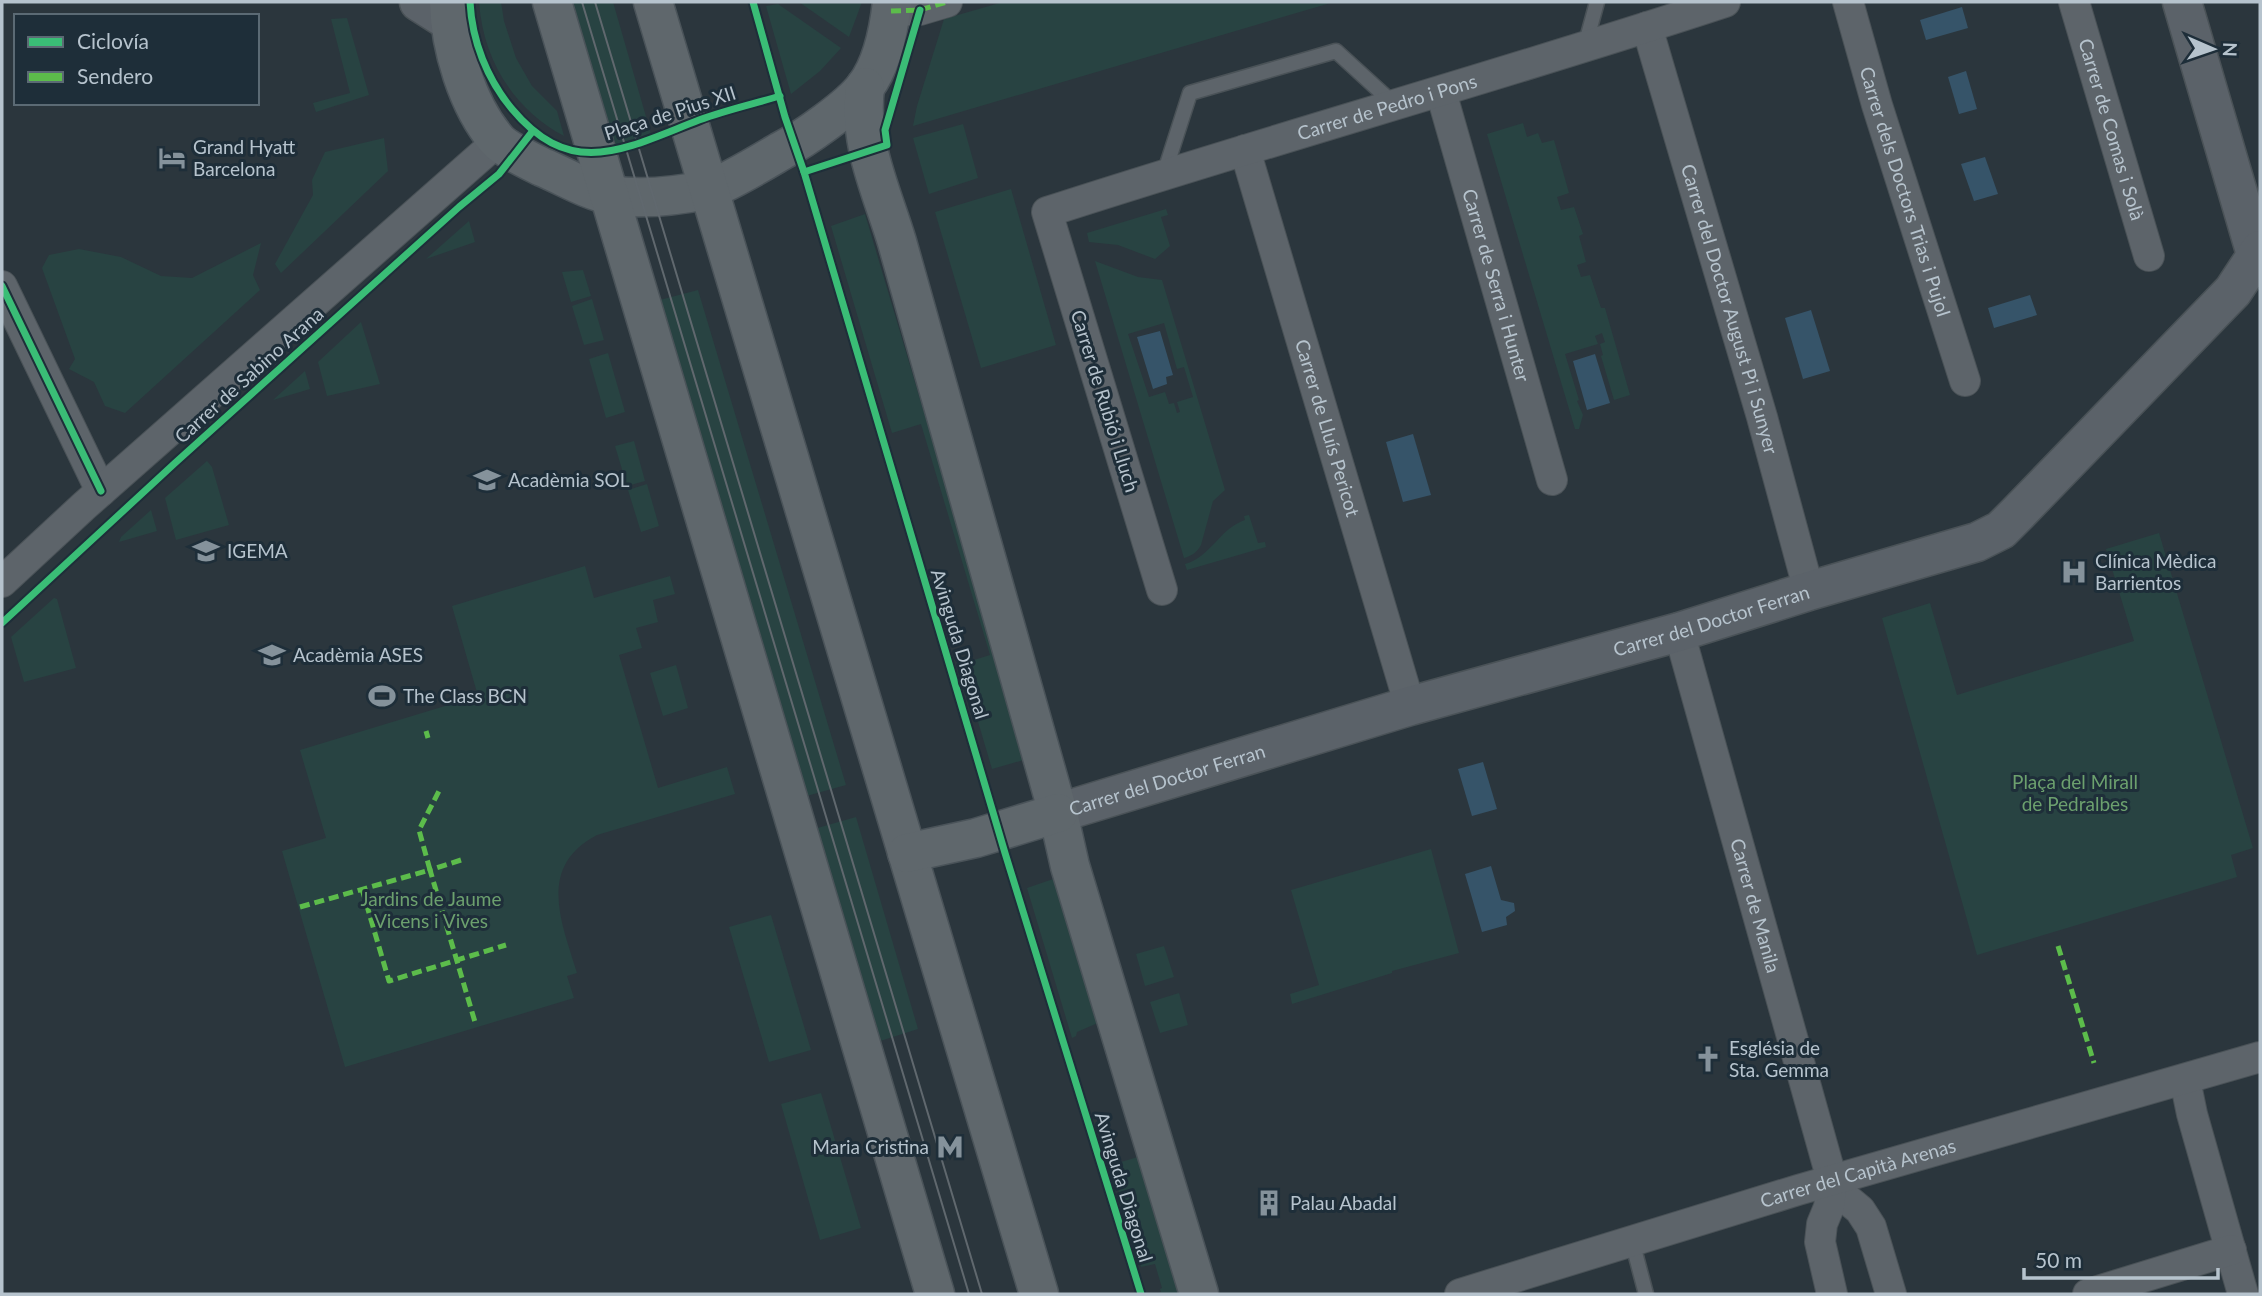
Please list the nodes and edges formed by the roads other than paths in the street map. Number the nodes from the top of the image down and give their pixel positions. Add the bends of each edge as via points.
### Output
1 (552, 2) edge
2 (653, 2) edge
3 (947, 2) edge
4 (1597, 2) edge
5 (1725, 2) edge
6 (1848, 2) edge
7 (2074, 2) edge
8 (2182, 2) edge
9 (891, 7) edge
10 (439, 8) edge
11 (1647, 27) junction
12 (1585, 46) junction
13 (865, 88) junction
14 (1441, 92) junction
15 (1395, 105) junction
16 (498, 141) junction
17 (1245, 150) junction
18 (1164, 174) junction
19 (709, 189) junction
20 (609, 194) junction
21 (1047, 212) joint
22 (2149, 256) dead end
23 (2259, 257) edge
24 (2, 286) edge
25 (1965, 381) dead end
26 (1552, 480) dead end
27 (101, 491) junction
28 (2, 582) edge
29 (1162, 590) dead end
30 (1808, 591) junction
31 (1679, 632) junction
32 (1410, 706) junction
33 (1058, 813) junction
34 (907, 853) junction
35 (2260, 1057) edge
36 (2185, 1080) junction
37 (1832, 1180) junction
38 (1632, 1241) junction
39 (2231, 1250) junction
40 (935, 1294) edge
41 (1039, 1294) edge
42 (1199, 1294) edge
43 (1460, 1294) edge
44 (1646, 1294) edge
45 (1832, 1294) edge
46 (1891, 1294) edge
47 (2088, 1294) edge
48 (2243, 1294) edge

1 - 20 main road
2 - 19 main road
3 - 9 street via 920,10
4 - 12 lane
5 - 11 street, Carrer de Pedro i Pons
6 - 25 street, Carrer dels Doctors Trias i Pujol
7 - 22 street, Carrer de Comas i Solà
8 - 23 street
9 - 13 main road via 885,41
10 - 16 main road via 478,111
11 - 12 street, Carrer de Pedro i Pons
11 - 30 street, Carrer del Doctor August Pi i Sunyer
12 - 14 street, Carrer de Pedro i Pons
13 - 19 main road via 795,144
13 - 33 main road via 867,151 901,255
14 - 15 street, Carrer de Pedro i Pons
14 - 26 street, Carrer de Serra i Hunter
15 - 17 street, Carrer de Pedro i Pons
15 - 18 lane via 1336,51 1190,93
16 - 20 main road via 532,162
16 - 27 street, Carrer de Sabino Arana
17 - 18 street, Carrer de Pedro i Pons
17 - 32 street, Carrer de Lluís Pericot
18 - 21 street, Carrer de Pedro i Pons
19 - 20 main road via 647,197
19 - 34 main road
20 - 40 main road
21 - 29 street, Carrer de Rubió i Lluch
23 - 30 street, Carrer del Doctor Ferran via 2233,291 2001,530 1977,542
24 - 27 street
27 - 28 street, Carrer de Sabino Arana
30 - 31 street, Carrer del Doctor Ferran
31 - 32 street, Carrer del Doctor Ferran
31 - 37 street, Carrer de Manila
32 - 33 street, Carrer del Doctor Ferran
33 - 34 main road
33 - 42 main road
34 - 41 main road
35 - 36 street, Carrer del Capità Arenas
36 - 37 street, Carrer del Capità Arenas
36 - 39 street
37 - 38 street, Carrer del Capità Arenas
37 - 45 street, Carrer de Manila via 1819,1242
37 - 46 street, Carrer de Manila via 1871,1227
38 - 43 street, Carrer del Capità Arenas
38 - 44 lane
39 - 47 street
39 - 48 street

